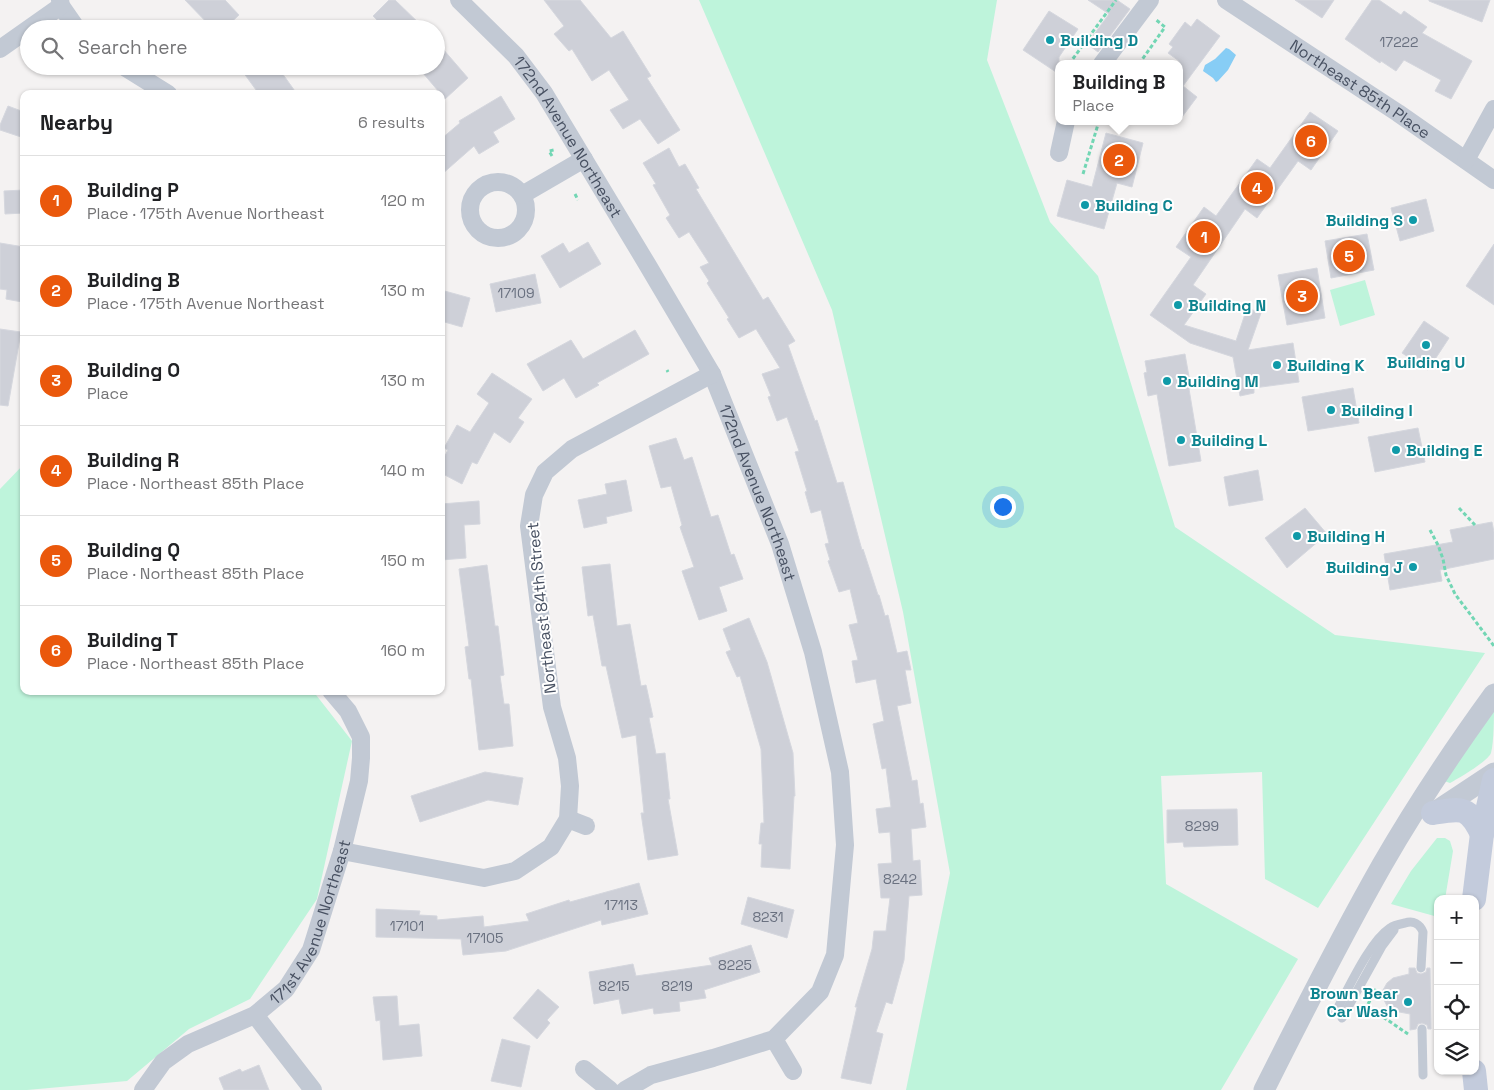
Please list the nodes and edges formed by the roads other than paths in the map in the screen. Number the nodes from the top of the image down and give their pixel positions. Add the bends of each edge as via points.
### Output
1 (459, 0) edge
2 (61, 3) edge
3 (1236, 3) edge
4 (1153, 6) edge
5 (38, 20) edge
6 (71, 20) edge
7 (20, 34) edge
8 (0, 49) edge
9 (1106, 60) edge
10 (138, 75) edge
11 (162, 90) edge
12 (1494, 109) edge
13 (1065, 125) edge
14 (1059, 153) dead end
15 (584, 159) junction
16 (1466, 160) junction
17 (1494, 180) edge
18 (522, 195) dead end
19 (712, 374) junction
20 (1494, 694) edge
21 (334, 695) edge
22 (1494, 773) edge
23 (1494, 780) edge
24 (1433, 814) junction
25 (568, 820) junction
26 (586, 826) dead end
27 (1482, 834) junction
28 (342, 851) junction
29 (1383, 864) junction
30 (1474, 895) edge
31 (1422, 968) dead end
32 (255, 1015) junction
33 (1339, 1016) dead end
34 (1422, 1029) dead end
35 (774, 1039) junction
36 (584, 1069) dead end
37 (793, 1071) dead end
38 (1423, 1075) dead end
39 (1474, 1075) edge
40 (143, 1090) edge
41 (313, 1090) edge
42 (610, 1090) edge
43 (625, 1090) edge
44 (1264, 1090) edge
45 (1476, 1090) edge

1 - 15 street, 172nd Avenue Northeast via 516,56 544,93
2 - 5 street
2 - 6 street
3 - 16 street, Northeast 85th Place
4 - 9 street
7 - 8 street
10 - 11 street
12 - 16 street
13 - 14 street
15 - 18 street
15 - 19 street, 172nd Avenue Northeast
16 - 17 street, Northeast 85th Place
19 - 25 street, Northeast 84th Street via 572,449 545,472 534,495 529,526 552,708 567,758 570,786
19 - 35 street, 172nd Avenue Northeast via 780,544 813,652 840,772 845,846 835,955 820,992
20 - 29 street
21 - 28 street, 171st Avenue Northeast via 348,711 361,737 359,781
22 - 24 street
23 - 27 main road
24 - 27 main road via 1461,810 1476,821
24 - 29 street via 1421,822
25 - 26 street
25 - 28 street via 550,847 515,871 484,878
27 - 30 main road
28 - 32 street, 171st Avenue Northeast via 311,950 286,989
29 - 44 street
31 - 33 lane via 1423,932 1421,926 1409,921 1394,930 1382,946
32 - 40 street, 171st Avenue Northeast via 188,1044 163,1062
32 - 41 street
34 - 38 lane
35 - 37 street
35 - 43 street, 172nd Avenue Northeast via 652,1075
36 - 42 street
39 - 45 main road

